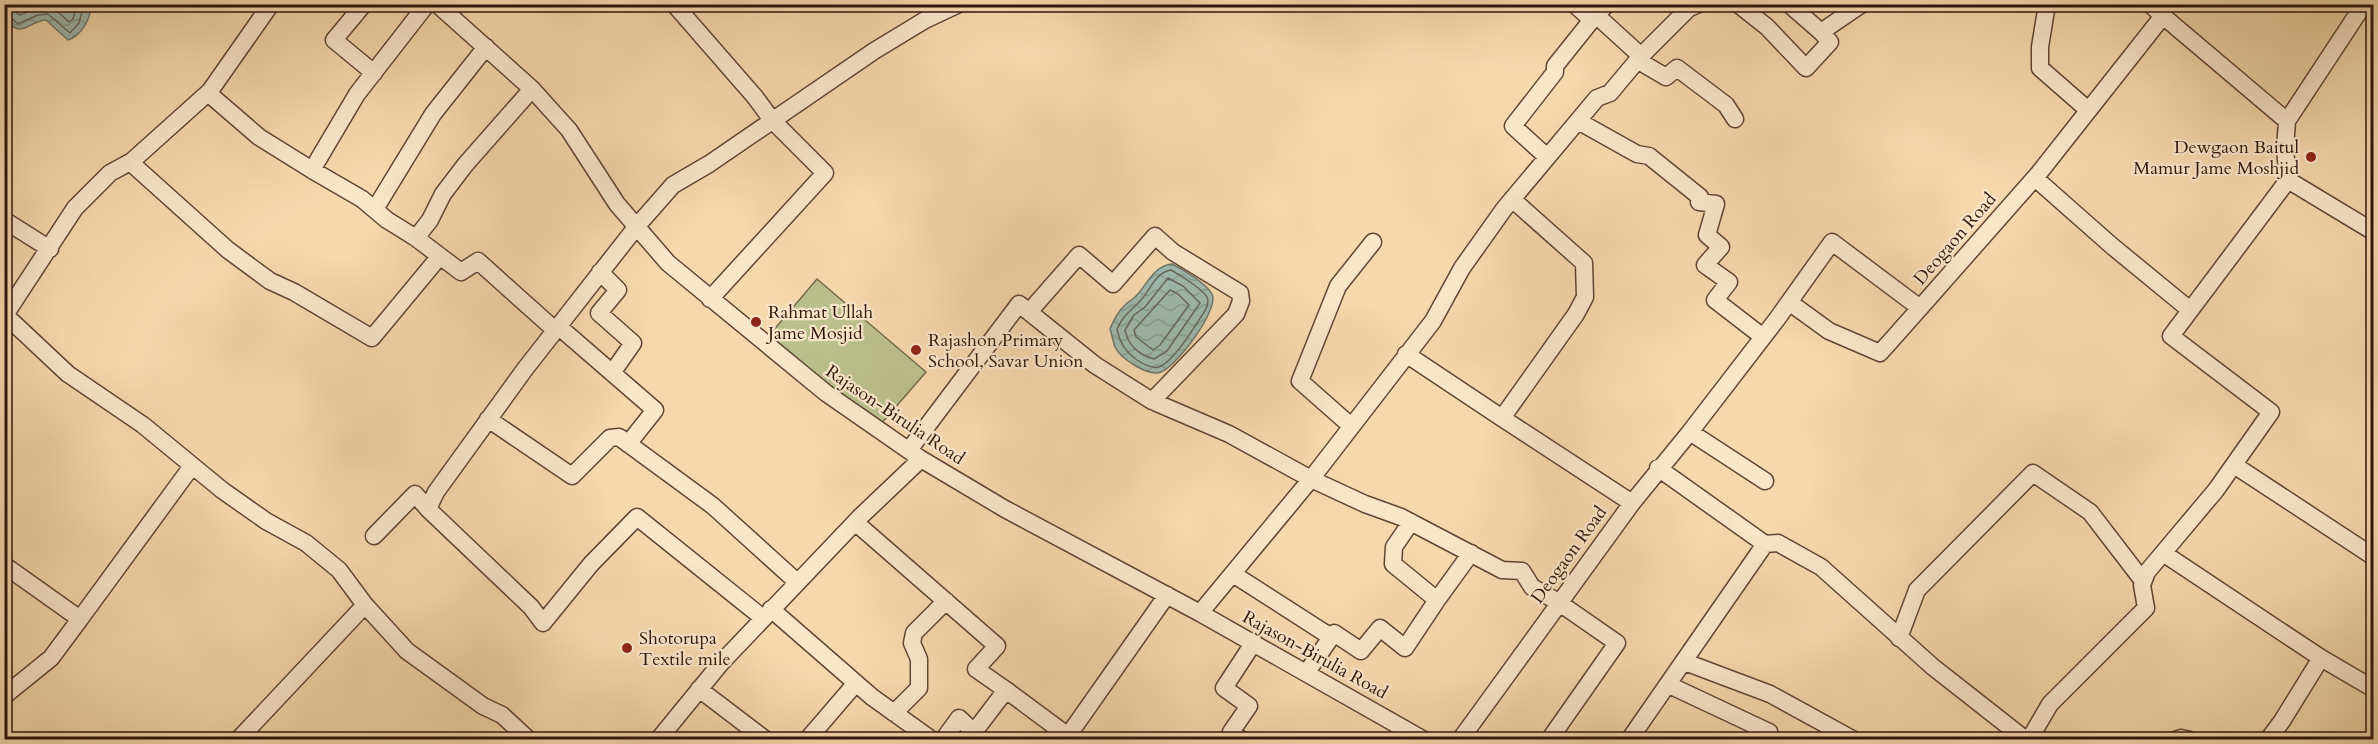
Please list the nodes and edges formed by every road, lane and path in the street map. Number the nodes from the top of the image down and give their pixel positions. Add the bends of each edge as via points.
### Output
1 (271, 4) edge
2 (364, 4) edge
3 (427, 4) edge
4 (437, 4) edge
5 (674, 4) edge
6 (959, 4) edge
7 (1574, 4) edge
8 (1699, 4) edge
9 (1738, 4) edge
10 (1789, 4) edge
11 (1862, 4) edge
12 (2047, 4) edge
13 (2364, 4) edge
14 (2156, 10) edge
15 (1598, 13) edge
16 (1821, 32) junction
17 (486, 47) junction
18 (1639, 58) junction
19 (374, 73) junction
20 (532, 89) junction
21 (208, 93) junction
22 (2088, 111) junction
23 (1735, 119) dead end
24 (772, 120) junction
25 (1578, 121) junction
26 (2287, 121) junction
27 (1547, 157) junction
28 (130, 162) junction
29 (312, 170) junction
30 (2035, 178) junction
31 (2288, 180) junction
32 (1512, 199) junction
33 (375, 209) junction
34 (4, 220) edge
35 (637, 226) junction
36 (2373, 232) edge
37 (416, 238) junction
38 (1373, 242) dead end
39 (50, 249) junction
40 (440, 256) junction
41 (600, 272) junction
42 (710, 299) junction
43 (1789, 302) junction
44 (1920, 308) junction
45 (2190, 310) junction
46 (1029, 312) junction
47 (5, 315) edge
48 (556, 328) junction
49 (1763, 337) junction
50 (1406, 354) junction
51 (612, 374) junction
52 (1152, 401) junction
53 (1502, 418) junction
54 (488, 419) junction
55 (1351, 426) junction
56 (1690, 432) junction
57 (628, 444) junction
58 (915, 455) junction
59 (192, 465) junction
60 (2234, 465) junction
61 (1658, 468) junction
62 (1311, 479) junction
63 (1765, 481) dead end
64 (1632, 503) junction
65 (428, 509) junction
66 (855, 522) junction
67 (1411, 522) junction
68 (374, 536) dead end
69 (1765, 544) junction
70 (1472, 553) junction
71 (2163, 553) junction
72 (2373, 558) edge
73 (4, 566) edge
74 (1233, 574) junction
75 (2143, 581) junction
76 (797, 582) junction
77 (1167, 595) junction
78 (1437, 600) junction
79 (946, 602) junction
80 (1558, 602) junction
81 (365, 605) junction
82 (1200, 613) junction
83 (767, 614) junction
84 (80, 619) junction
85 (1331, 637) junction
86 (1899, 638) junction
87 (1254, 642) junction
88 (2322, 658) junction
89 (1685, 662) junction
90 (1307, 672) junction
91 (856, 683) junction
92 (1669, 685) junction
93 (699, 689) junction
94 (1006, 690) junction
95 (2373, 690) edge
96 (4, 696) edge
97 (894, 713) junction
98 (1066, 737) edge
99 (238, 740) edge
100 (529, 740) edge
101 (658, 740) edge
102 (766, 740) edge
103 (807, 740) edge
104 (932, 740) edge
105 (943, 740) edge
106 (1242, 740) edge
107 (1424, 740) edge
108 (1460, 740) edge
109 (1549, 740) edge
110 (1629, 740) edge
111 (1768, 740) edge
112 (1854, 740) edge
113 (2027, 740) edge
114 (2175, 740) edge
115 (2190, 740) edge
116 (2268, 740) edge

1 - 21 street
2 - 19 street via 334,40
3 - 19 street
4 - 17 street, Rajason-Birulia Road
5 - 24 street
6 - 24 street via 874,51
7 - 15 street
8 - 18 street via 1689,8
9 - 16 street via 1767,27 1806,68 1830,42
10 - 16 street
11 - 16 street
12 - 22 street via 2040,68
13 - 26 street
14 - 22 street, Deogaon Road
14 - 26 street, Deogaon Road
15 - 18 street
15 - 27 street via 1513,126
17 - 20 street, Rajason-Birulia Road
17 - 33 street via 434,114
18 - 23 street via 1666,77 1677,68 1726,105
18 - 25 street via 1610,93 1598,98
19 - 29 street via 357,94
20 - 35 street, Rajason-Birulia Road via 569,130 617,204
20 - 37 street via 465,165
21 - 28 street
21 - 29 street via 259,137
22 - 30 street, Deogaon Road
24 - 35 street via 673,185
24 - 42 street via 825,173
25 - 27 street
25 - 49 street via 1637,154 1649,156 1700,197 1699,202 1716,204 1707,235 1721,247 1705,265 1729,282 1715,300
26 - 31 street
27 - 32 street
28 - 39 street via 110,173 75,208
28 - 40 street via 228,250 270,281 372,338
29 - 33 street
30 - 44 street, Deogaon Road
30 - 45 street
31 - 36 street
31 - 45 street
32 - 50 street via 1462,268 1433,321
32 - 53 street via 1584,263 1585,297
33 - 37 street
34 - 39 street
35 - 41 street
35 - 42 street, Rajason-Birulia Road via 668,263
37 - 40 street
38 - 55 street via 1338,286 1300,381
39 - 47 street
40 - 48 street via 461,272 478,261
41 - 48 street
41 - 51 street via 618,290 599,313 633,343
42 - 58 street, Rajason-Birulia Road via 826,393
43 - 44 street via 1829,331 1880,353
43 - 44 street, Deogaon Road via 1832,242
43 - 49 street, Deogaon Road
45 - 60 street via 2171,336 2271,412
46 - 52 street via 1095,365
46 - 52 street via 1079,255 1113,284 1155,236 1173,252 1240,292 1236,314
46 - 58 street via 1018,304
47 - 59 street via 68,374
48 - 51 street
48 - 54 street
49 - 56 street, Deogaon Road
50 - 53 street
50 - 55 street
51 - 57 street via 655,410
52 - 62 street via 1229,434
53 - 64 street
54 - 57 street via 572,476 610,438 619,437
54 - 65 street
55 - 62 street
56 - 61 street, Deogaon Road
56 - 63 street
57 - 76 street via 713,506
58 - 66 street
58 - 77 street, Rajason-Birulia Road
59 - 81 street via 266,521 306,543 339,570
59 - 84 street
60 - 71 street
60 - 72 street
61 - 64 street, Deogaon Road
61 - 69 street
62 - 67 street
62 - 74 street
64 - 80 street, Deogaon Road
65 - 68 street via 415,494
65 - 83 street via 543,623 591,564 637,517
66 - 76 street
66 - 79 street
67 - 70 street
67 - 78 street via 1394,548 1393,564
69 - 86 street via 1778,543 1821,567
69 - 89 street
70 - 78 street
70 - 80 street via 1502,570 1522,572 1532,587
71 - 75 street
71 - 88 street
73 - 84 street
74 - 82 street
74 - 85 street
75 - 86 street via 2090,512 2033,473 1917,590
75 - 113 street via 2146,608 2050,704
76 - 83 street
77 - 82 street, Rajason-Birulia Road
77 - 98 street
78 - 85 street via 1405,648 1380,628 1361,651 1334,633
79 - 94 street via 997,646 976,669
79 - 97 street via 914,633 919,688
80 - 108 street, Deogaon Road
80 - 109 street via 1617,642
81 - 99 street
81 - 100 street via 407,651 483,706 502,715
82 - 87 street, Rajason-Birulia Road
83 - 91 street
83 - 93 street
84 - 96 street via 51,658
85 - 90 street
86 - 113 street
87 - 90 street, Rajason-Birulia Road
87 - 106 street via 1224,688 1249,706 1231,732
88 - 95 street
88 - 116 street
89 - 92 street
89 - 112 street via 1770,694
90 - 107 street, Rajason-Birulia Road
91 - 97 street
91 - 103 street
92 - 110 street
92 - 111 street via 1769,732
93 - 101 street
93 - 102 street
94 - 98 street
94 - 105 street via 974,732 959,718
97 - 104 street
114 - 115 street

